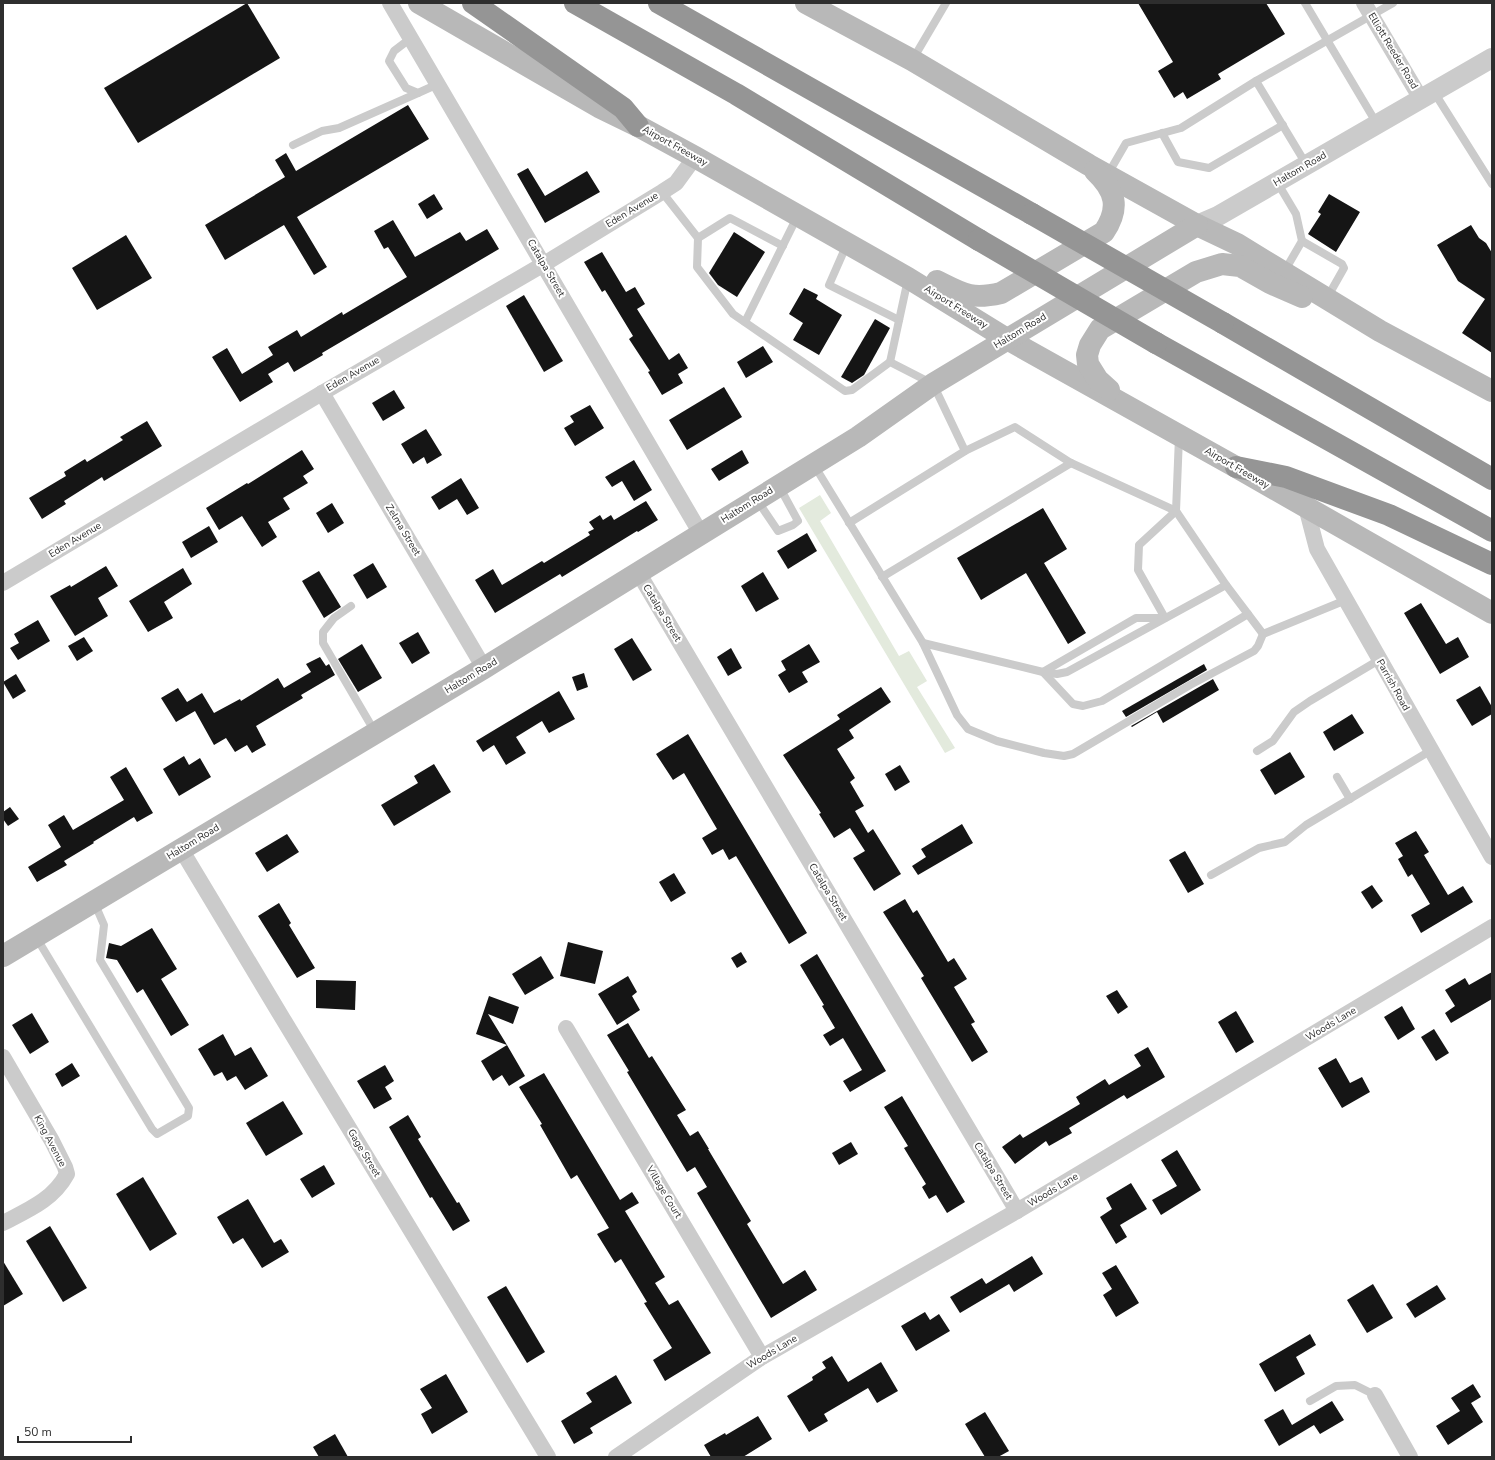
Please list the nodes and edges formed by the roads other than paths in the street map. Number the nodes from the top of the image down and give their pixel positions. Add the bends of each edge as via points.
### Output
1 (390, 3) edge
2 (419, 3) edge
3 (473, 3) edge
4 (575, 3) edge
5 (660, 3) edge
6 (806, 3) edge
7 (946, 3) edge
8 (1305, 3) edge
9 (1393, 3) edge
10 (1368, 9) edge
11 (411, 38) junction
12 (1328, 41) junction
13 (1492, 58) edge
14 (912, 60) junction
15 (1256, 82) junction
16 (438, 84) junction
17 (418, 93) junction
18 (1427, 96) junction
19 (1377, 124) junction
20 (1283, 125) junction
21 (638, 126) junction
22 (1162, 133) junction
23 (294, 145) dead end
24 (695, 157) junction
25 (1307, 165) junction
26 (1098, 170) junction
27 (1277, 182) junction
28 (1492, 184) edge
29 (662, 192) junction
30 (798, 215) junction
31 (1197, 225) junction
32 (698, 238) junction
33 (1302, 241) junction
34 (847, 243) junction
35 (783, 246) junction
36 (544, 264) junction
37 (1284, 272) junction
38 (908, 278) junction
39 (1327, 298) junction
40 (899, 320) junction
41 (745, 322) junction
42 (1380, 331) junction
43 (1007, 339) junction
44 (890, 362) junction
45 (933, 384) junction
46 (1492, 391) edge
47 (322, 393) junction
48 (1126, 405) junction
49 (1179, 435) junction
50 (965, 451) junction
51 (1071, 463) junction
52 (813, 464) junction
53 (1236, 467) junction
54 (1492, 479) edge
55 (779, 486) junction
56 (756, 499) junction
57 (1306, 507) junction
58 (1176, 511) junction
59 (849, 523) junction
60 (1492, 531) edge
61 (701, 534) junction
62 (1492, 564) edge
63 (638, 572) junction
64 (882, 577) junction
65 (3, 582) edge
66 (1226, 585) junction
67 (1346, 600) junction
68 (351, 606) dead end
69 (1492, 613) edge
70 (1248, 614) junction
71 (1165, 618) junction
72 (1263, 634) junction
73 (923, 643) junction
74 (1379, 660) junction
75 (484, 668) junction
76 (1043, 672) junction
77 (376, 733) junction
78 (1257, 751) dead end
79 (1430, 751) junction
80 (1337, 777) dead end
81 (1350, 799) junction
82 (182, 849) junction
83 (1492, 857) edge
84 (1211, 875) dead end
85 (93, 902) junction
86 (1492, 927) edge
87 (35, 936) junction
88 (3, 956) edge
89 (566, 1028) dead end
90 (3, 1057) edge
91 (1017, 1211) junction
92 (3, 1223) edge
93 (762, 1357) junction
94 (1375, 1395) joint
95 (1310, 1402) dead end
96 (548, 1457) edge
97 (616, 1457) edge
98 (1410, 1457) edge

1 - 11 street, Catalpa Street
2 - 21 main road, Airport Freeway via 599,107
3 - 21 highway via 623,108
4 - 60 highway, bridge via 736,94 1156,343
5 - 54 highway, bridge
6 - 14 main road
7 - 14 lane
8 - 12 lane
9 - 10 lane
10 - 12 lane
10 - 18 street, Elliott Reeder Road
11 - 16 street, Catalpa Street
11 - 17 lane via 394,51 389,61 406,88
12 - 15 lane
12 - 19 lane
13 - 18 street, Haltom Road
14 - 26 main road
15 - 20 lane
15 - 22 lane via 1180,128
16 - 17 lane
16 - 36 street, Catalpa Street
17 - 23 lane via 339,128 322,131
18 - 19 street, Haltom Road
18 - 28 lane
19 - 25 street, Haltom Road
20 - 22 lane via 1209,168 1178,162
20 - 25 lane
21 - 24 main road, Airport Freeway
22 - 26 lane via 1126,143
24 - 29 street, Eden Avenue via 676,183
24 - 30 main road, Airport Freeway
25 - 27 street, Haltom Road
26 - 31 main road
26 - 38 main road via 1110,188 1114,200 1111,222 1104,232 1001,293 972,296 960,293 936,280
27 - 31 street, Haltom Road via 1218,216
27 - 33 lane via 1296,214
29 - 32 lane
29 - 36 street, Eden Avenue
30 - 34 main road, Airport Freeway
30 - 35 lane
31 - 37 main road via 1237,244
31 - 43 main road, Haltom Road
32 - 35 lane via 730,218
32 - 41 lane via 697,267 733,314
33 - 37 lane
33 - 39 lane via 1342,264 1344,268
34 - 38 main road, Airport Freeway
34 - 40 lane via 829,285
35 - 41 lane
36 - 47 street, Eden Avenue
36 - 61 street, Catalpa Street
37 - 39 main road
38 - 40 lane
38 - 43 main road, Airport Freeway
39 - 42 main road
40 - 44 lane
41 - 44 lane via 845,392 852,390
42 - 46 main road
42 - 48 main road via 1240,266 1222,264 1196,272 1100,329 1090,345 1088,364 1098,380
43 - 45 main road, Haltom Road
43 - 48 main road, Airport Freeway
44 - 45 lane
45 - 50 lane
45 - 52 main road, Haltom Road via 858,437
47 - 65 street, Eden Avenue
47 - 75 street, Zelma Street
48 - 49 main road, Airport Freeway
49 - 53 main road, Airport Freeway
49 - 58 lane
50 - 51 lane via 1015,428
50 - 59 lane
51 - 58 lane
51 - 64 lane
52 - 55 main road, Haltom Road
52 - 59 lane
53 - 57 main road, Airport Freeway
53 - 62 highway via 1286,477 1389,515
55 - 56 main road, Haltom Road
55 - 56 lane via 798,521 795,524 778,531
56 - 61 main road, Haltom Road
57 - 67 street, Parrish Road via 1317,549
57 - 69 main road, Airport Freeway
58 - 66 lane
58 - 71 lane via 1139,545 1138,570
59 - 64 lane
61 - 63 main road, Haltom Road
63 - 75 main road, Haltom Road
63 - 91 street, Catalpa Street
64 - 73 lane
66 - 70 lane
66 - 71 lane
67 - 72 lane
67 - 74 street, Parrish Road
68 - 77 lane via 334,618 323,632 323,644
70 - 72 lane
70 - 76 lane via 1102,701 1083,706 1072,704
71 - 76 lane via 1067,672
71 - 76 lane via 1136,618
72 - 73 lane via 1254,651 1190,685 1073,754 1064,756 997,740 968,729 957,715
73 - 76 lane
74 - 78 lane via 1294,712 1273,741
74 - 79 street, Parrish Road
75 - 77 main road, Haltom Road
77 - 82 main road, Haltom Road
79 - 81 lane
79 - 83 street, Parrish Road
80 - 81 lane
81 - 84 lane via 1306,825 1285,842 1259,848
82 - 85 main road, Haltom Road
82 - 96 street, Gage Street
85 - 87 main road, Haltom Road
85 - 87 lane via 104,925 100,960 189,1108 188,1116 157,1134
86 - 91 street, Woods Lane
87 - 88 main road, Haltom Road
89 - 93 street, Village Court
90 - 92 street, King Avenue via 52,1141 67,1174 48,1198
91 - 93 street, Woods Lane
93 - 97 street, Woods Lane
94 - 95 lane via 1355,1386 1336,1386
94 - 98 street

